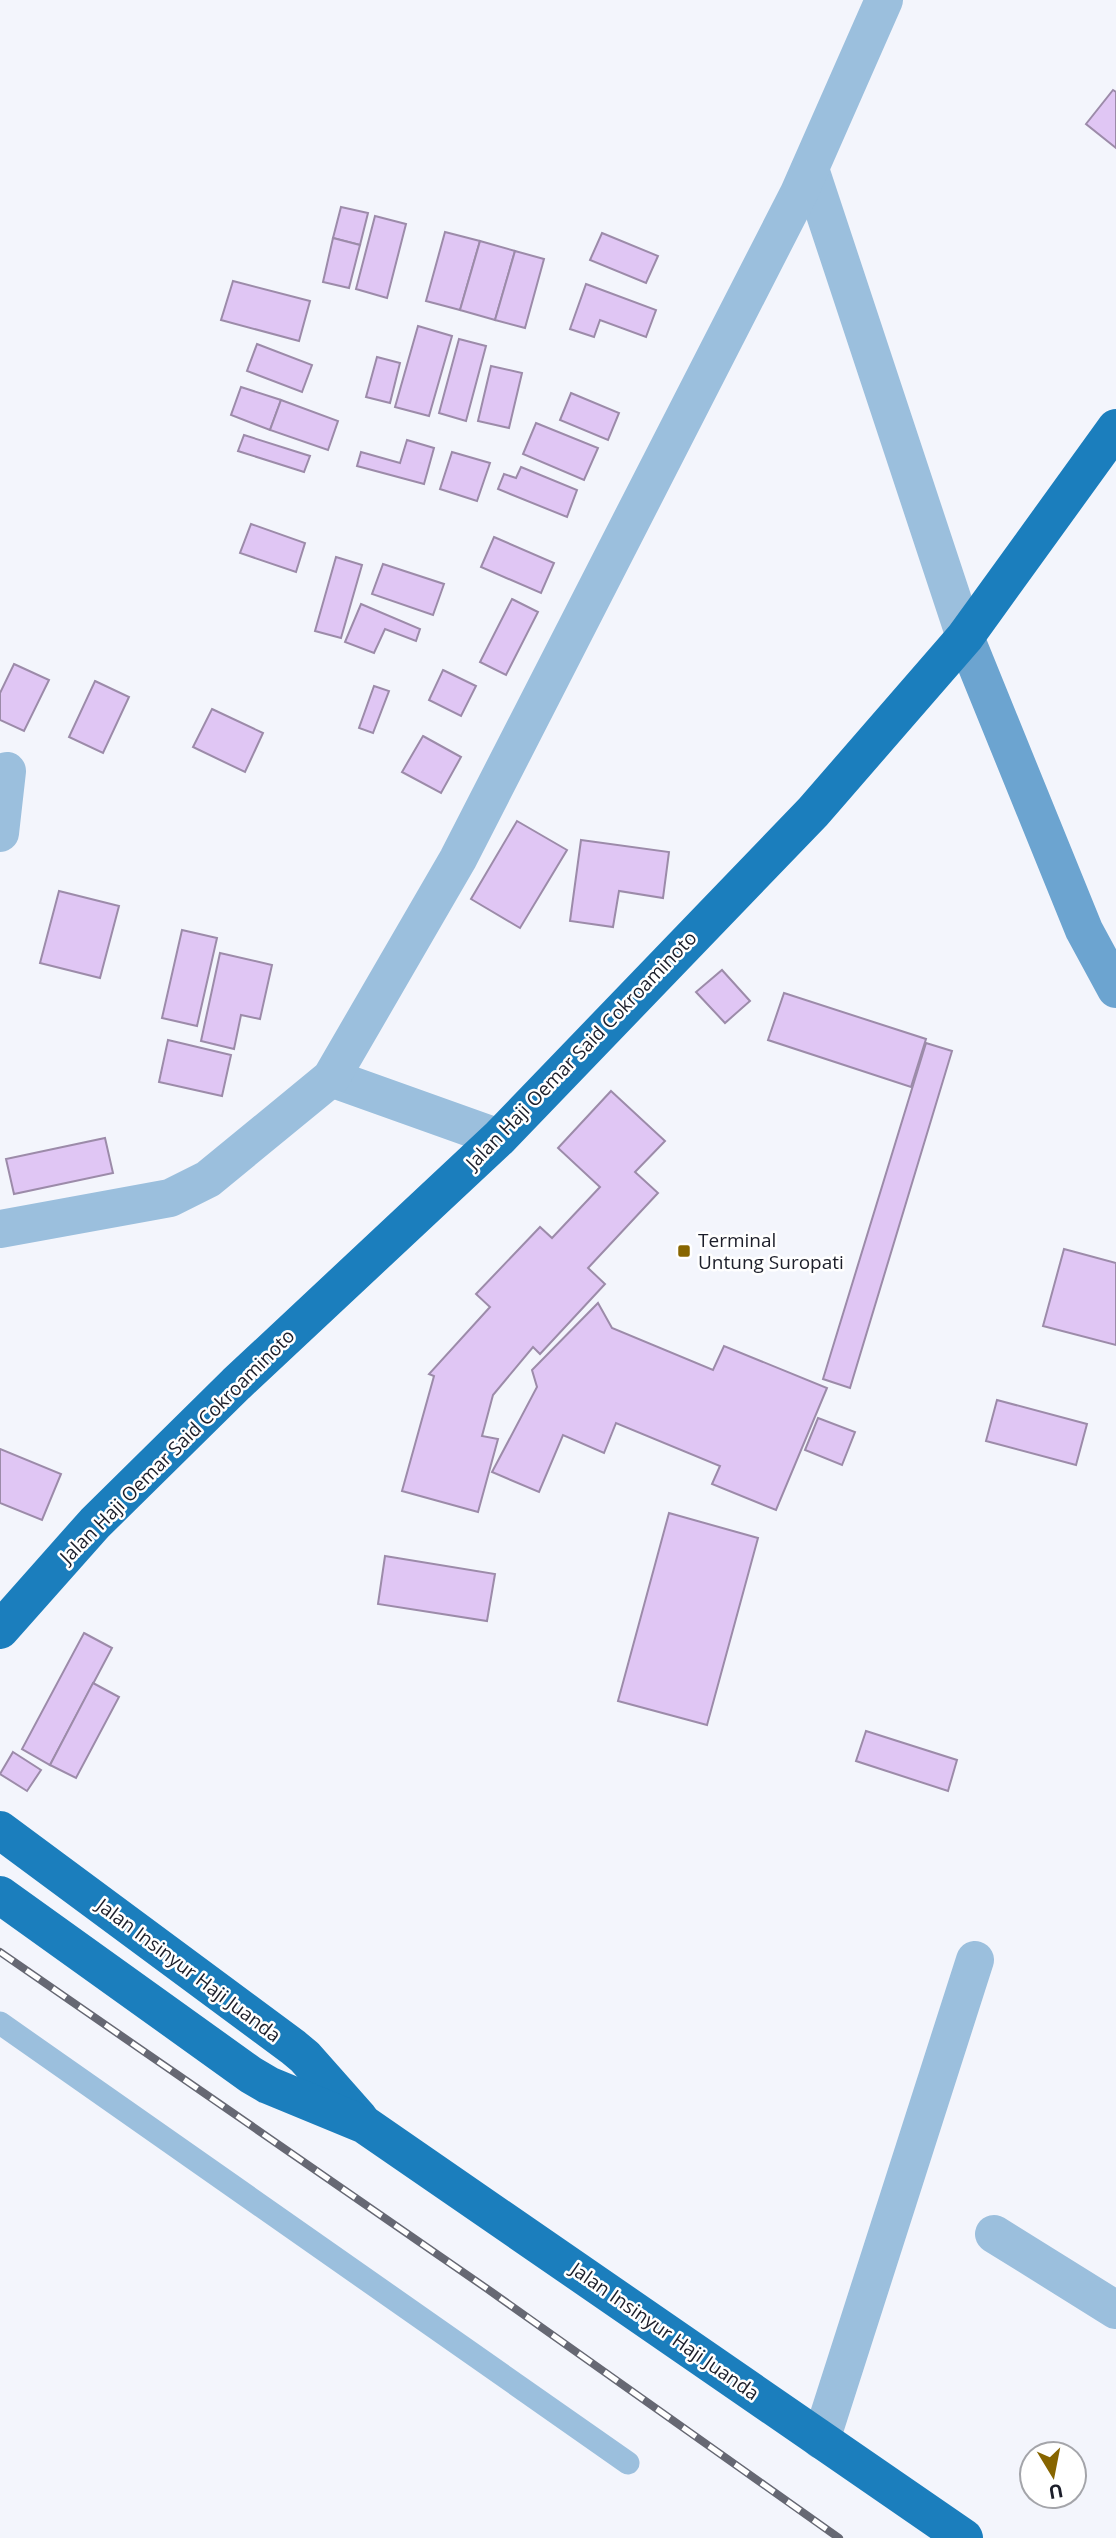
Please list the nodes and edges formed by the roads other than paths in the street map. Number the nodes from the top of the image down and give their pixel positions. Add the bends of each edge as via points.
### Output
1 (884, 0) edge
2 (810, 169) junction
3 (1116, 428) edge
4 (965, 637) junction
5 (7, 771) dead end
6 (0, 833) edge
7 (1116, 989) edge
8 (331, 1078) junction
9 (499, 1138) junction
10 (0, 1229) edge
11 (0, 1630) edge
12 (0, 1830) edge
13 (0, 1895) edge
14 (975, 1960) dead end
15 (0, 2023) edge
16 (365, 2125) junction
17 (994, 2234) dead end
18 (1116, 2310) edge
19 (821, 2440) junction
20 (628, 2463) dead end
21 (964, 2538) edge

1 - 2 street
2 - 4 street
2 - 8 street via 458,859
3 - 4 highway, Jalan Haji Oemar Said Cokroaminoto
4 - 7 main road via 1084,930
4 - 9 highway, Jalan Haji Oemar Said Cokroaminoto via 813,811
5 - 6 street
8 - 9 street
8 - 10 street via 208,1180 170,1198
9 - 11 highway, Jalan Haji Oemar Said Cokroaminoto via 104,1514
12 - 16 highway, Jalan Insinyur Haji Juanda via 293,2047
13 - 16 highway, Jalan Insinyur Haji Juanda via 251,2075
14 - 19 street
15 - 20 lane
16 - 19 highway, Jalan Insinyur Haji Juanda
17 - 18 street
19 - 21 highway, Jalan Insinyur Haji Juanda

